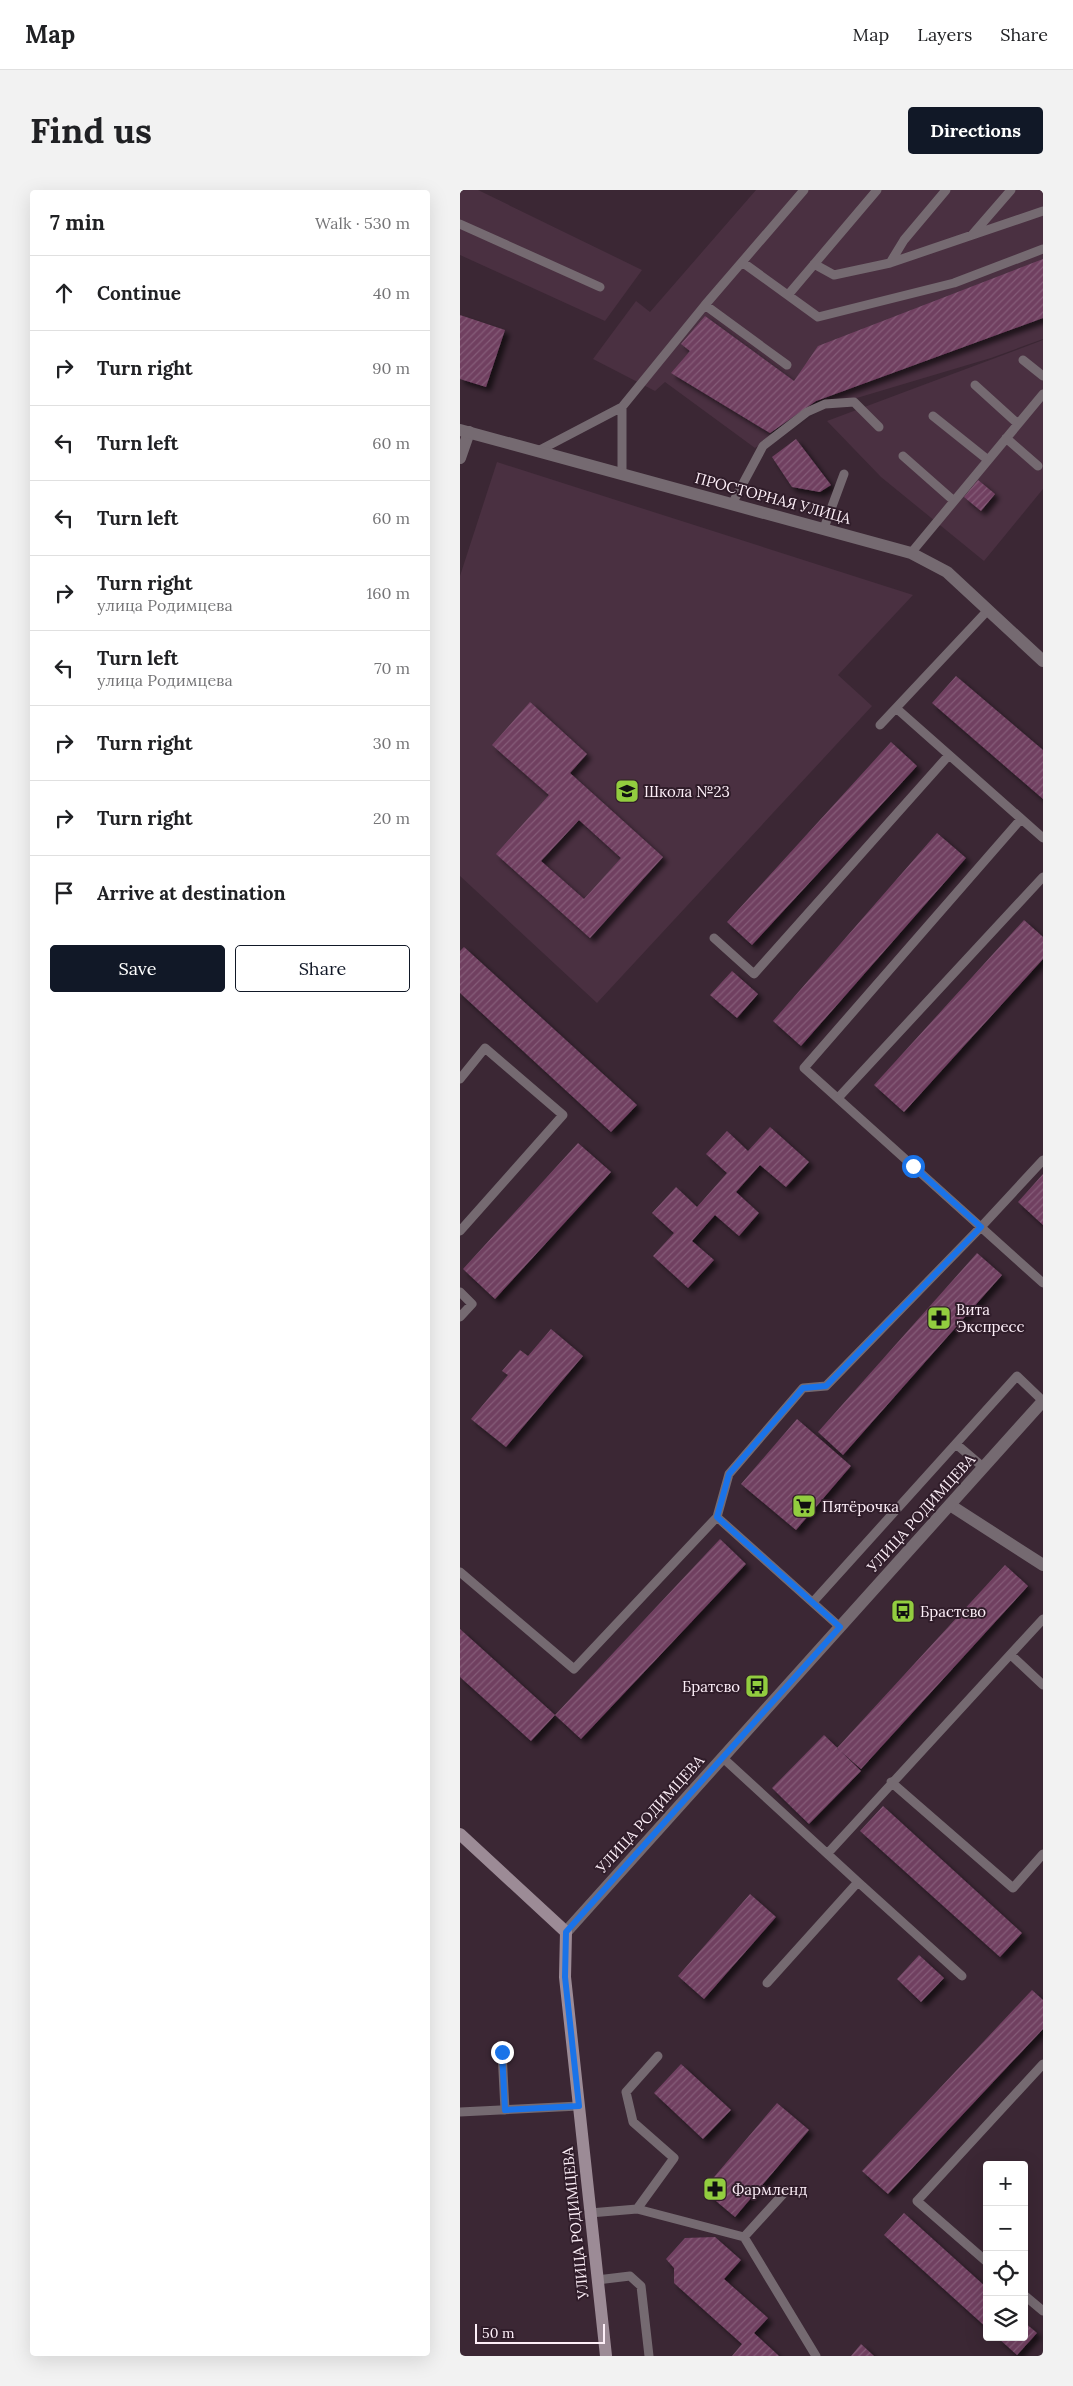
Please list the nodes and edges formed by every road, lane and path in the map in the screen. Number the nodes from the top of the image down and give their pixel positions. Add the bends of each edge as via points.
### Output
1 (804, 190) edge
2 (878, 190) edge
3 (946, 190) edge
4 (1011, 190) edge
5 (1043, 211) edge
6 (460, 224) edge
7 (970, 237) junction
8 (1043, 249) edge
9 (742, 262) junction
10 (814, 264) junction
11 (890, 264) junction
12 (600, 287) dead end
13 (788, 295) junction
14 (705, 305) junction
15 (1024, 360) dead end
16 (787, 365) dead end
17 (1043, 376) edge
18 (975, 385) dead end
19 (1043, 394) edge
20 (622, 407) junction
21 (933, 416) dead end
22 (1018, 424) junction
23 (879, 427) dead end
24 (464, 431) edge
25 (1006, 438) junction
26 (538, 451) junction
27 (903, 456) dead end
28 (460, 458) edge
29 (988, 460) junction
30 (1038, 466) dead end
31 (844, 474) dead end
32 (622, 475) junction
33 (954, 501) junction
34 (732, 504) junction
35 (824, 528) junction
36 (911, 553) junction
37 (988, 610) junction
38 (1043, 661) edge
39 (896, 708) junction
40 (880, 726) dead end
41 (948, 755) junction
42 (1022, 819) junction
43 (1043, 838) edge
44 (1043, 877) edge
45 (714, 938) dead end
46 (460, 1079) edge
47 (838, 1098) junction
48 (1043, 1160) edge
49 (981, 1227) junction
50 (460, 1231) edge
51 (1043, 1283) edge
52 (460, 1292) edge
53 (460, 1317) edge
54 (1043, 1401) edge
55 (956, 1444) junction
56 (983, 1467) junction
57 (950, 1505) junction
58 (717, 1517) junction
59 (1043, 1565) edge
60 (460, 1572) edge
61 (813, 1602) junction
62 (1043, 1619) edge
63 (840, 1627) junction
64 (1011, 1655) junction
65 (1043, 1685) edge
66 (723, 1758) junction
67 (891, 1782) junction
68 (460, 1834) edge
69 (828, 1853) junction
70 (1043, 1854) edge
71 (858, 1882) junction
72 (566, 1932) junction
73 (962, 1976) dead end
74 (767, 1983) dead end
75 (502, 2052) dead end
76 (658, 2056) dead end
77 (1043, 2064) edge
78 (579, 2106) junction
79 (505, 2110) junction
80 (460, 2112) edge
81 (785, 2192) dead end
82 (637, 2209) junction
83 (590, 2213) junction
84 (744, 2237) junction
85 (983, 2259) edge
86 (598, 2280) junction
87 (1026, 2296) edge
88 (1043, 2311) edge
89 (606, 2356) edge
90 (648, 2356) edge
91 (816, 2356) edge

1 - 9 lane
2 - 10 lane
3 - 11 lane via 904,240
4 - 7 lane
5 - 7 lane
6 - 12 lane
7 - 11 lane
8 - 13 lane via 954,283 818,317
9 - 13 lane
9 - 14 lane
10 - 11 lane via 834,275
10 - 13 lane
14 - 16 lane
14 - 20 lane
15 - 17 lane
18 - 22 lane
19 - 22 lane
20 - 26 lane
20 - 32 lane
21 - 29 lane
22 - 25 lane
23 - 34 lane via 854,402 825,404 807,412 763,446
24 - 26 street, ПРОСТОРНАЯ УЛИЦА
24 - 28 street
25 - 29 lane
25 - 30 lane
26 - 32 street, ПРОСТОРНАЯ УЛИЦА
27 - 33 lane
29 - 33 lane
31 - 35 lane
32 - 34 street, ПРОСТОРНАЯ УЛИЦА
33 - 36 lane
34 - 35 street, ПРОСТОРНАЯ УЛИЦА
35 - 36 street, ПРОСТОРНАЯ УЛИЦА
36 - 37 street, ПРОСТОРНАЯ УЛИЦА via 947,572
37 - 38 street, ПРОСТОРНАЯ УЛИЦА
37 - 39 lane
39 - 40 lane
39 - 41 lane
41 - 42 lane
41 - 45 lane via 754,974
42 - 43 lane
42 - 47 lane via 804,1068
44 - 47 lane
46 - 50 lane via 485,1048 563,1115
47 - 49 lane
48 - 49 lane
49 - 51 lane
49 - 58 lane via 826,1386 803,1388 729,1474
52 - 53 lane via 472,1304
54 - 55 lane via 1017,1376
54 - 56 street, УЛИЦА РОДИМЦЕВА
55 - 56 lane
55 - 61 lane
56 - 57 street, УЛИЦА РОДИМЦЕВА
57 - 59 street
57 - 63 street, УЛИЦА РОДИМЦЕВА
58 - 60 lane via 574,1669
58 - 61 lane
61 - 63 lane
62 - 64 lane
63 - 66 street, УЛИЦА РОДИМЦЕВА
64 - 65 lane
64 - 67 lane
66 - 69 lane
66 - 72 street, УЛИЦА РОДИМЦЕВА
67 - 69 lane
67 - 70 lane via 1012,1888
68 - 72 main road
69 - 71 lane
71 - 73 lane
71 - 74 lane
72 - 78 main road, УЛИЦА РОДИМЦЕВА via 565,1977
75 - 79 lane
76 - 82 lane via 626,2092 633,2122 674,2158
77 - 85 lane via 917,2201
78 - 79 lane
78 - 83 main road, УЛИЦА РОДИМЦЕВА
79 - 80 lane
81 - 84 lane
82 - 83 lane
82 - 84 lane
83 - 86 main road, УЛИЦА РОДИМЦЕВА
84 - 91 lane
86 - 89 main road, УЛИЦА РОДИМЦЕВА
86 - 90 lane via 630,2276 641,2286
87 - 88 lane

